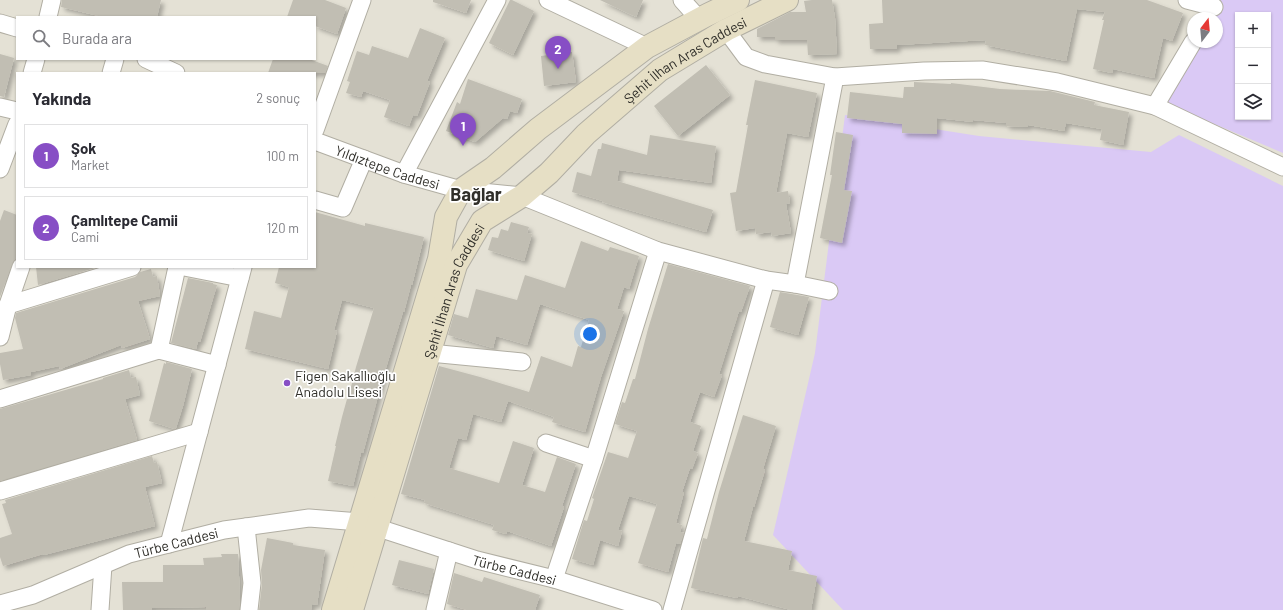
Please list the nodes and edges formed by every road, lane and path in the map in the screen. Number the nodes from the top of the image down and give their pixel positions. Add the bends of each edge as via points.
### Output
1 (52, 0) edge
2 (362, 0) edge
3 (498, 0) edge
4 (548, 0) edge
5 (682, 0) edge
6 (787, 0) edge
7 (1187, 0) edge
8 (733, 1) edge
9 (1213, 8) edge
10 (48, 16) edge
11 (699, 19) junction
12 (0, 23) edge
13 (16, 28) edge
14 (726, 30) junction
15 (648, 47) junction
16 (1190, 48) edge
17 (36, 60) edge
18 (115, 60) edge
19 (148, 60) edge
20 (32, 72) edge
21 (111, 72) edge
22 (174, 72) edge
23 (835, 77) junction
24 (1155, 106) junction
25 (0, 107) edge
26 (16, 111) edge
27 (16, 127) edge
28 (316, 127) edge
29 (316, 141) edge
30 (364, 159) junction
31 (1283, 167) edge
32 (0, 169) edge
33 (404, 174) junction
34 (461, 190) junction
35 (522, 196) junction
36 (316, 200) edge
37 (658, 251) junction
38 (21, 268) edge
39 (129, 268) edge
40 (177, 268) edge
41 (196, 268) edge
42 (242, 272) edge
43 (766, 280) junction
44 (795, 284) junction
45 (829, 291) dead end
46 (8, 305) junction
47 (0, 337) edge
48 (159, 350) junction
49 (430, 353) junction
50 (522, 362) dead end
51 (217, 365) junction
52 (0, 399) edge
53 (199, 432) junction
54 (546, 443) dead end
55 (594, 459) junction
56 (0, 491) edge
57 (368, 525) junction
58 (246, 527) junction
59 (169, 544) junction
60 (449, 551) junction
61 (104, 565) junction
62 (554, 580) junction
63 (0, 604) edge
64 (619, 605) edge
65 (100, 610) edge
66 (249, 610) edge
67 (333, 610) edge
68 (352, 610) edge
69 (435, 610) edge
70 (653, 610) edge
71 (672, 610) edge

1 - 10 street
2 - 28 street
3 - 33 street
4 - 15 street
5 - 11 street
6 - 14 main road, Şehit İlhan Aras Caddesi
7 - 9 street
8 - 11 main road, Şehit İlhan Aras Caddesi
11 - 15 main road, Şehit İlhan Aras Caddesi
12 - 13 street
14 - 23 street via 746,57 764,64
14 - 35 main road, Şehit İlhan Aras Caddesi via 660,70 586,134 549,173
15 - 34 main road, Şehit İlhan Aras Caddesi
16 - 24 street
17 - 20 street
18 - 21 street
19 - 22 street
23 - 24 street via 982,70 1057,82
23 - 44 street
24 - 31 street
25 - 26 street
27 - 32 street
29 - 30 street, Yıldıztepe Caddesi
30 - 33 street, Yıldıztepe Caddesi
30 - 36 street via 343,208
33 - 34 street, Yıldıztepe Caddesi
34 - 35 street, Yıldıztepe Caddesi
34 - 57 main road, Şehit İlhan Aras Caddesi via 446,217 439,259
35 - 37 street, Yıldıztepe Caddesi
35 - 49 main road, Şehit İlhan Aras Caddesi via 482,221 456,265
37 - 43 street, Yıldıztepe Caddesi
37 - 55 street
38 - 46 street
39 - 46 street
40 - 48 street
41 - 42 street
42 - 51 street
43 - 44 street, Yıldıztepe Caddesi
43 - 71 street
44 - 45 street, Yıldıztepe Caddesi
46 - 47 street
48 - 51 street
48 - 52 street
49 - 50 street
49 - 57 main road, Şehit İlhan Aras Caddesi
51 - 53 street
53 - 56 street
53 - 59 street
54 - 55 street
55 - 62 street
57 - 58 street, Türbe Caddesi via 308,518
57 - 60 street, Türbe Caddesi
57 - 67 main road, Şehit İlhan Aras Caddesi
57 - 68 main road, Şehit İlhan Aras Caddesi
58 - 59 street, Türbe Caddesi
58 - 66 street via 252,583
59 - 61 street, Türbe Caddesi via 129,554
60 - 62 street, Türbe Caddesi
60 - 69 street
61 - 63 street, Türbe Caddesi via 34,595
61 - 65 street
62 - 64 street, Türbe Caddesi
64 - 70 street, Türbe Caddesi

